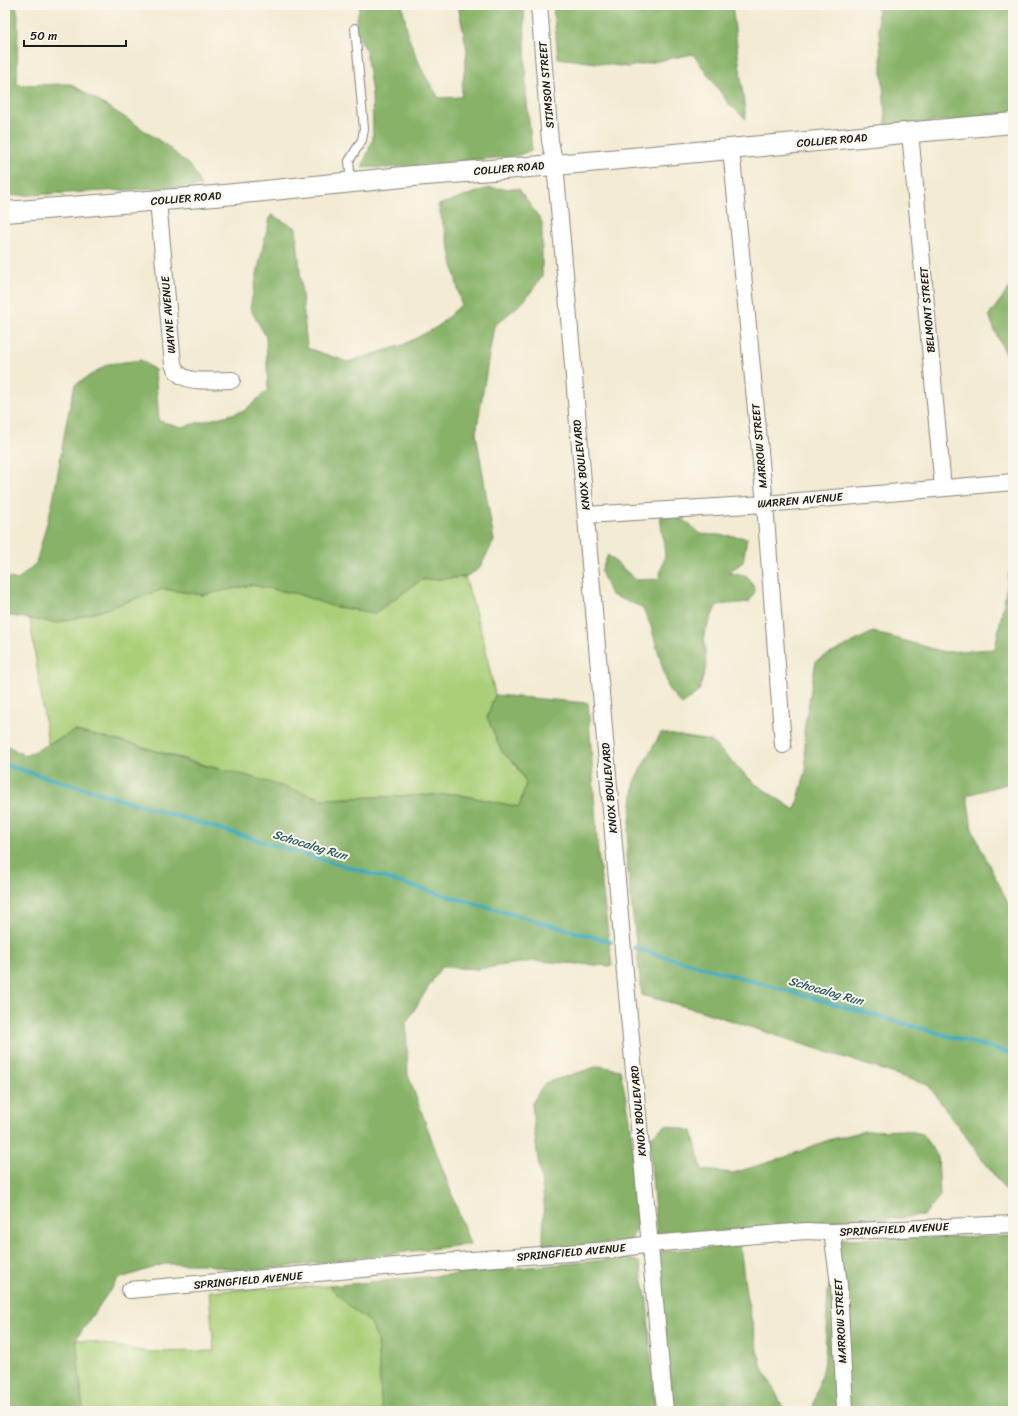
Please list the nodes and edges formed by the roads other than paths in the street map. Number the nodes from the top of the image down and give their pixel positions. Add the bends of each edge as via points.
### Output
1 (539, 5) edge
2 (355, 28) dead end
3 (1013, 123) edge
4 (910, 132) junction
5 (731, 148) junction
6 (555, 165) junction
7 (351, 183) junction
8 (158, 201) junction
9 (5, 212) edge
10 (232, 380) dead end
11 (1013, 482) edge
12 (943, 488) junction
13 (765, 504) junction
14 (586, 515) junction
15 (783, 745) dead end
16 (1013, 1224) edge
17 (832, 1232) junction
18 (650, 1244) junction
19 (130, 1290) dead end
20 (664, 1411) edge
21 (845, 1411) edge

1 - 6 street, STIMSON STREET via 550,141
2 - 7 lane via 364,129 362,140 349,160
3 - 4 street, COLLIER ROAD
4 - 5 street, COLLIER ROAD
4 - 12 street, BELMONT STREET
5 - 6 street, COLLIER ROAD
5 - 13 street, MARROW STREET
6 - 7 street, COLLIER ROAD
6 - 14 street, KNOX BOULEVARD
7 - 8 street, COLLIER ROAD
8 - 9 street, COLLIER ROAD
8 - 10 street, WAYNE AVENUE via 175,371 182,377 194,380
11 - 12 street, WARREN AVENUE
12 - 13 street, WARREN AVENUE
13 - 14 street, WARREN AVENUE
13 - 15 street, MARROW STREET
14 - 18 street, KNOX BOULEVARD
16 - 17 street, SPRINGFIELD AVENUE
17 - 18 street, SPRINGFIELD AVENUE via 805,1231
17 - 21 street, MARROW STREET via 839,1284
18 - 19 street, SPRINGFIELD AVENUE via 609,1250 417,1264
18 - 20 street, KNOX BOULEVARD

